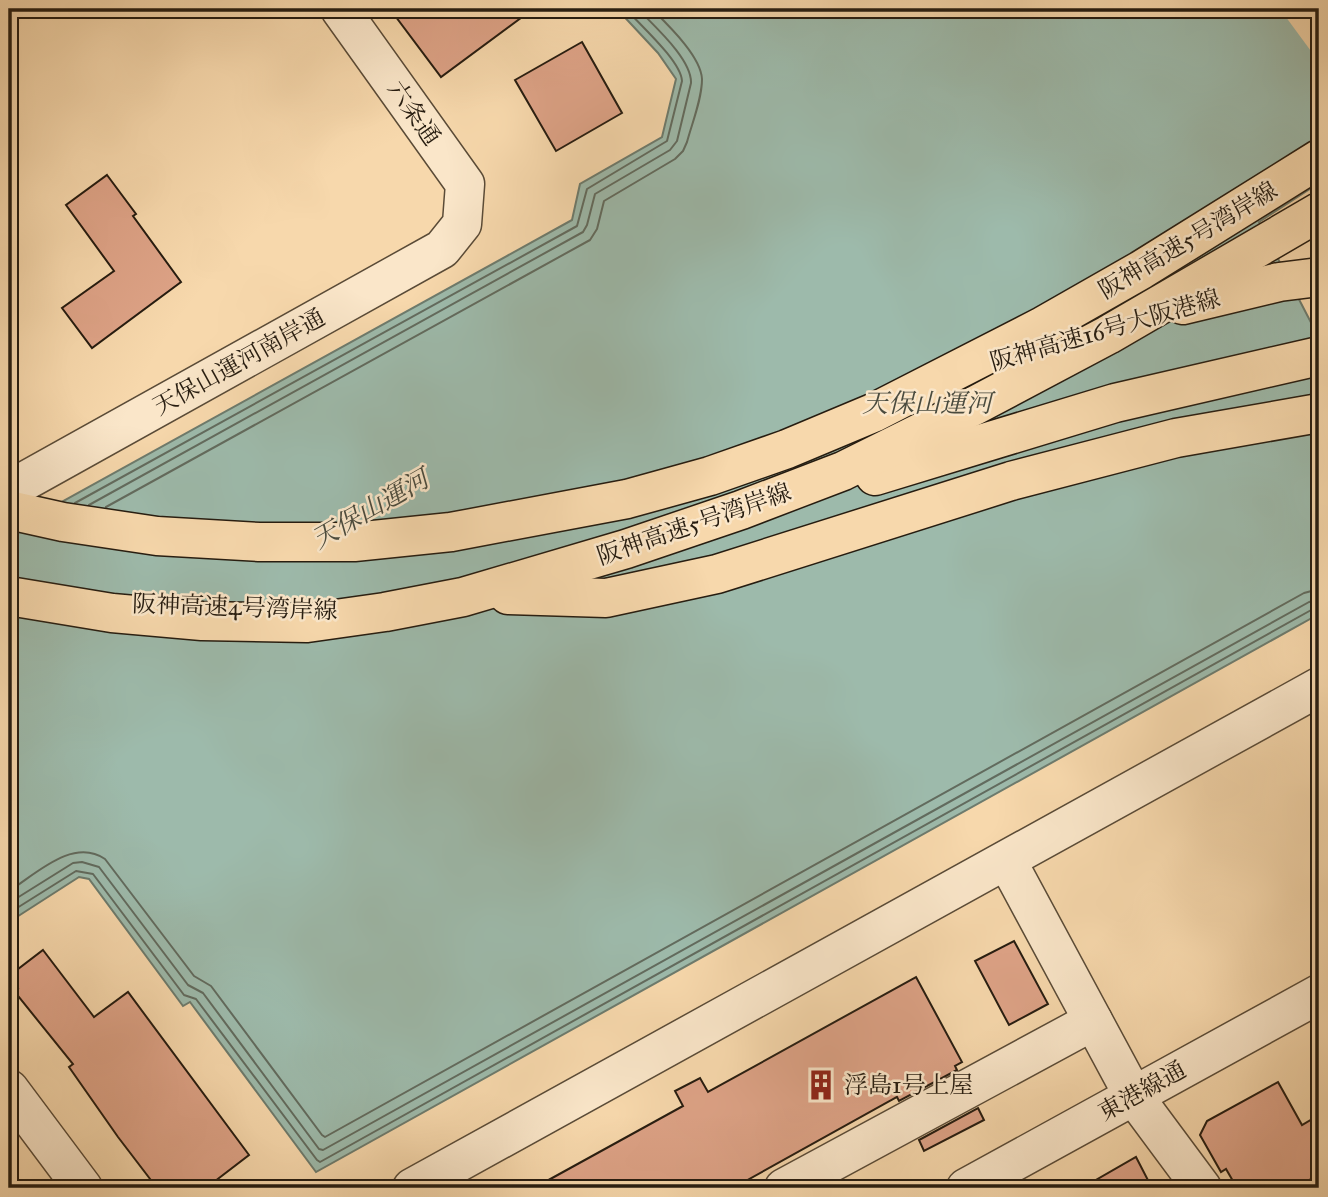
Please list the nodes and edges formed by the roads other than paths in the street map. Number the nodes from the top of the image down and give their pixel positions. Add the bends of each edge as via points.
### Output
1 (341, 9) edge
2 (1319, 159) edge
3 (1319, 212) edge
4 (462, 225) joint
5 (1319, 277) edge
6 (1319, 356) edge
7 (1319, 413) edge
8 (9, 492) edge
9 (9, 510) edge
10 (9, 583) edge
11 (505, 595) junction
12 (9, 596) edge
13 (1319, 687) edge
14 (1007, 861) junction
15 (1319, 994) edge
16 (1093, 1021) junction
17 (9, 1089) edge
18 (1133, 1095) junction
19 (83, 1188) edge
20 (412, 1188) edge
21 (784, 1188) edge
22 (966, 1188) edge
23 (1202, 1188) edge

1 - 4 street, 六条通 via 465,184
2 - 9 highway, 阪神高速5号湾岸線 via 1041,327 873,413 710,476 627,499 451,532 354,542 157,536
3 - 12 highway, 阪神高速5号湾岸線 via 1108,335 843,471 563,568 463,597 306,623 112,613
4 - 8 street, 天保山運河南岸通 via 442,249
5 - 8 highway, 阪神高速16号大阪港線 via 1279,282 1091,329 707,464 551,502 354,529 156,522 63,507
6 - 11 highway via 1115,403 1022,430 703,528
7 - 11 highway via 1176,438 1011,481 717,574 606,598
10 - 11 highway, 阪神高速4号湾岸線 via 117,603 222,612 351,610
13 - 14 street
14 - 16 street
14 - 20 street
15 - 18 street, 東港線通
16 - 18 street
16 - 21 street
17 - 19 street
18 - 22 street, 東港線通
18 - 23 street

